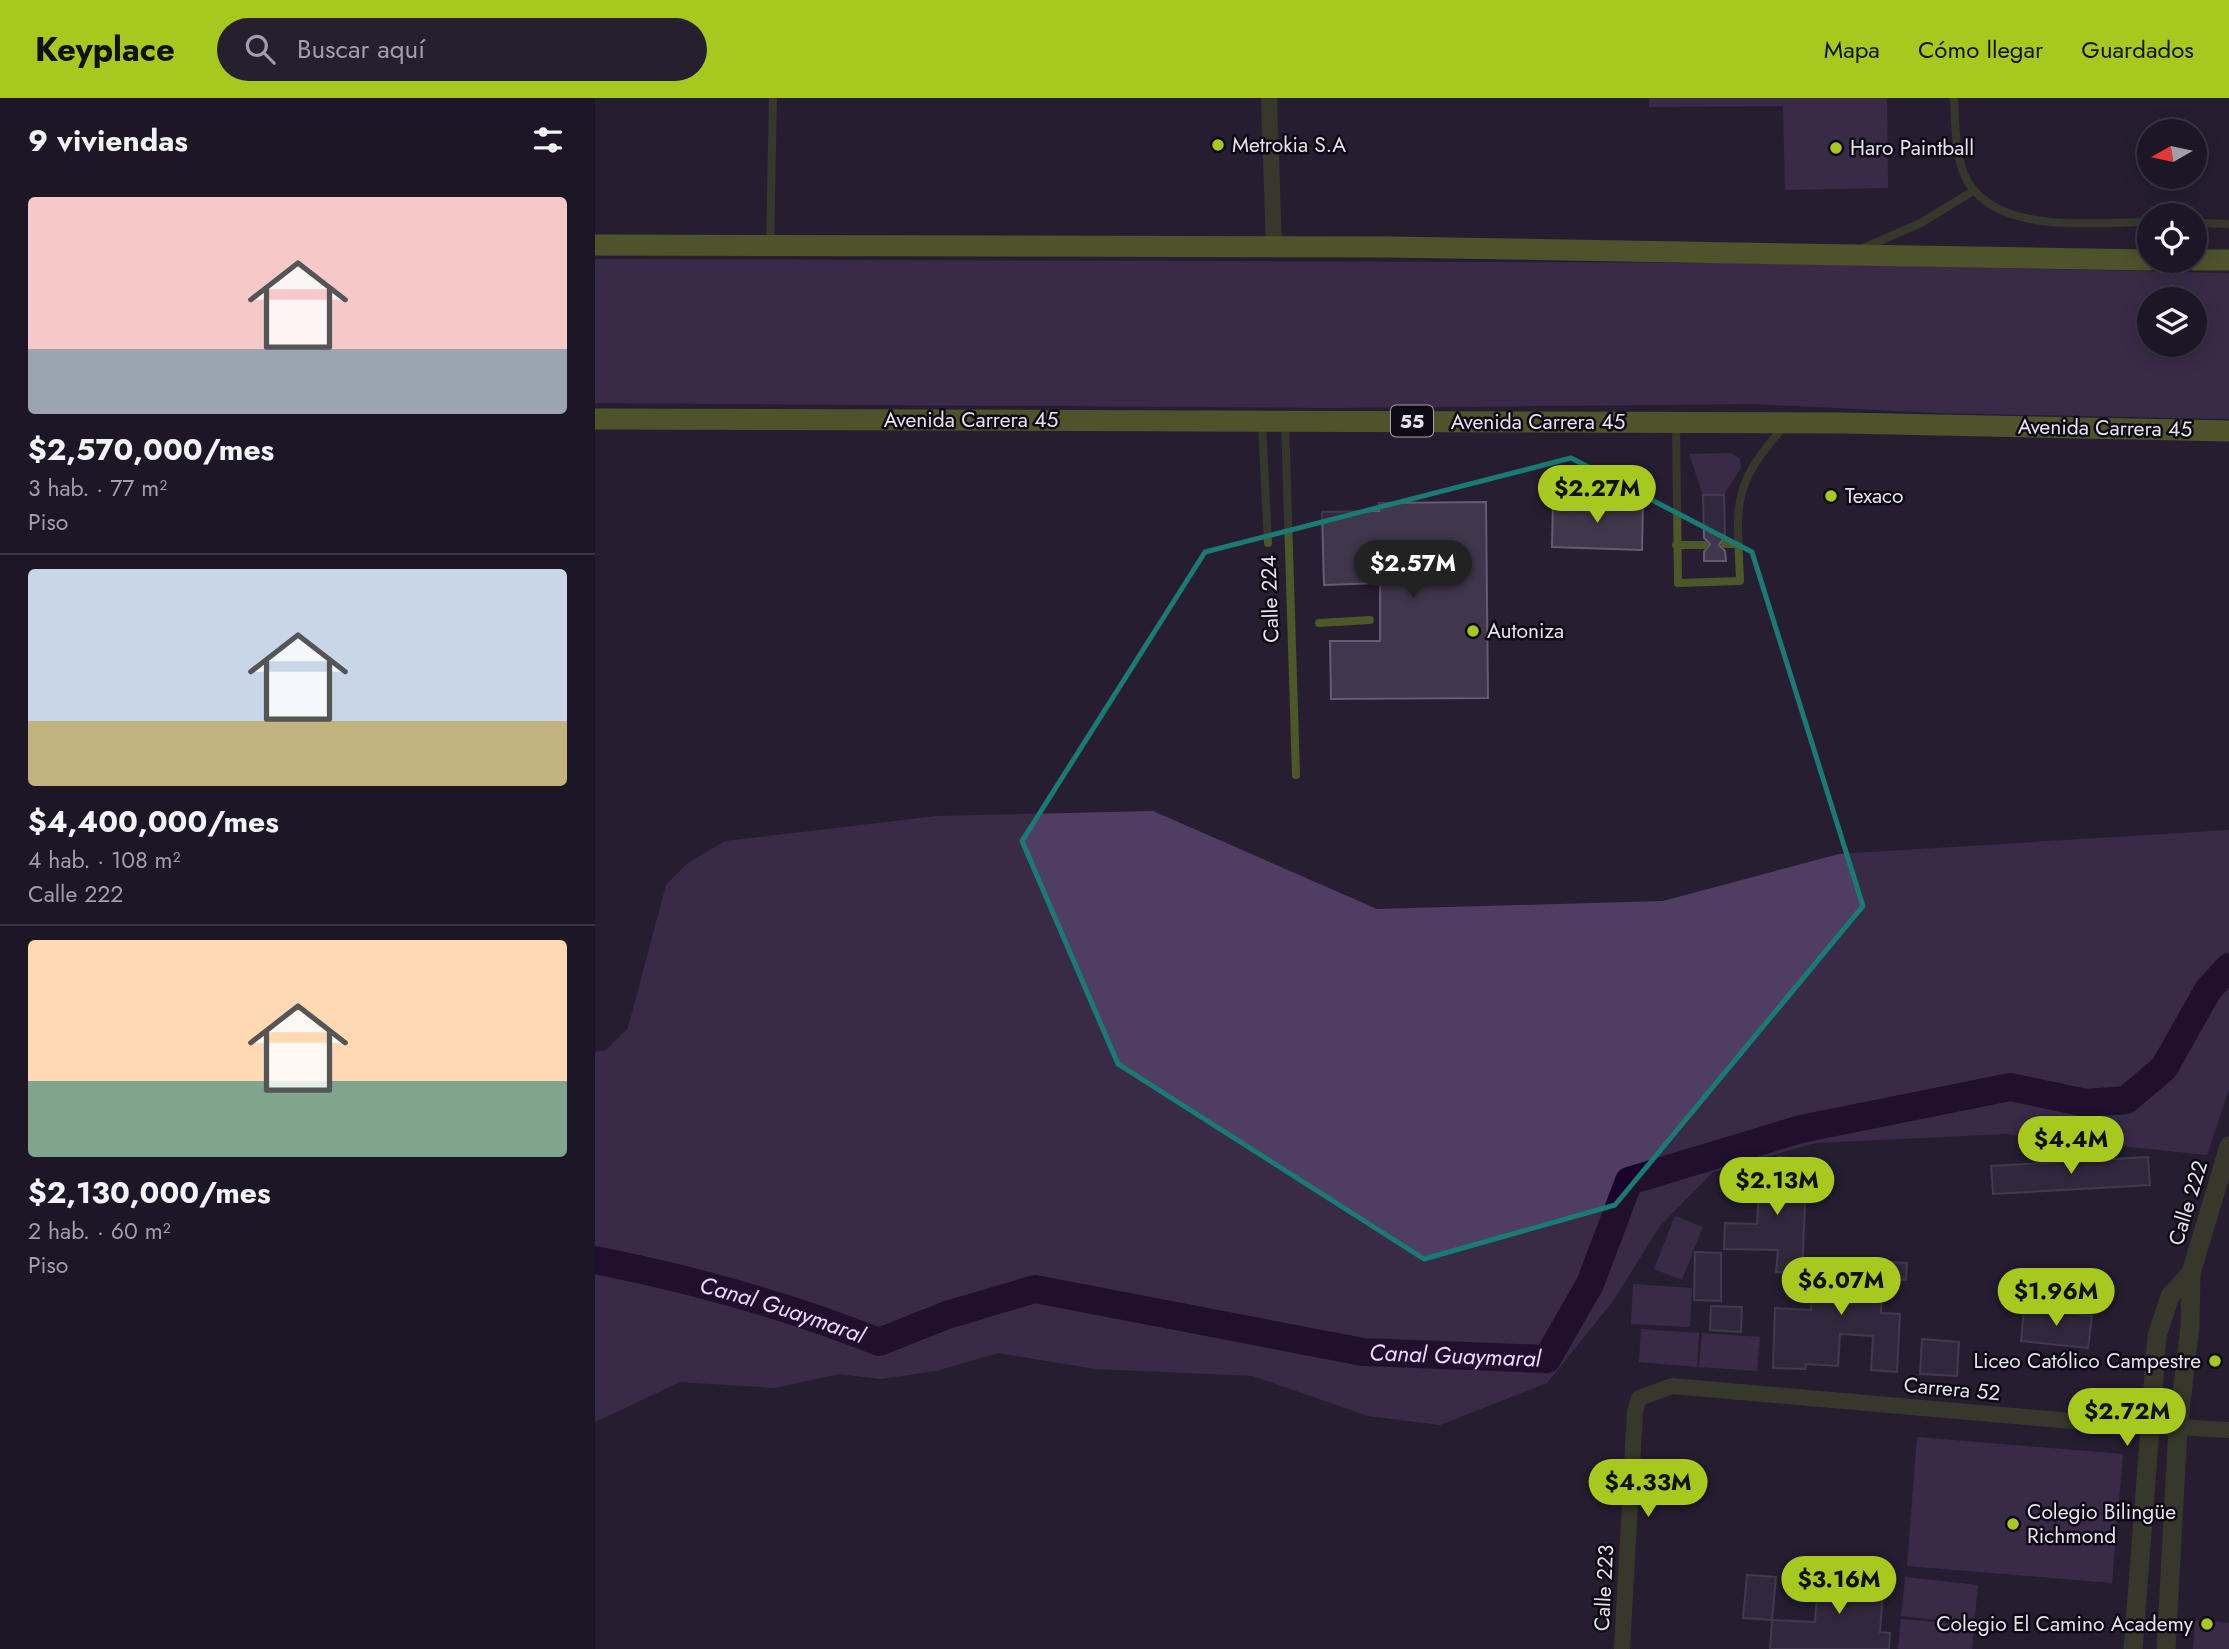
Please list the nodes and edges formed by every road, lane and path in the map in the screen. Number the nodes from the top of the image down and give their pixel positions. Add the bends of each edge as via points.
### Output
1 (773, 98) edge
2 (1269, 98) edge
3 (1954, 98) edge
4 (1973, 191) junction
5 (2137, 222) edge
6 (2207, 223) edge
7 (2229, 224) edge
8 (595, 244) edge
9 (770, 245) junction
10 (1274, 246) junction
11 (1846, 255) junction
12 (2137, 260) edge
13 (2207, 260) edge
14 (2229, 260) edge
15 (595, 419) edge
16 (1262, 421) junction
17 (1285, 421) junction
18 (1676, 423) junction
19 (1787, 423) junction
20 (2229, 431) edge
21 (1268, 543) dead end
22 (1725, 544) dead end
23 (1739, 544) junction
24 (1677, 545) junction
25 (1704, 545) dead end
26 (1370, 620) dead end
27 (1319, 624) dead end
28 (1296, 775) dead end
29 (2229, 1146) edge
30 (2191, 1273) junction
31 (1672, 1386) joint
32 (2148, 1426) junction
33 (2178, 1428) junction
34 (2229, 1430) edge
35 (1622, 1649) edge
36 (2133, 1649) edge
37 (2166, 1649) edge

1 - 9 lane
2 - 10 street
3 - 4 lane via 1960,164
4 - 5 lane via 1998,212 2038,221
4 - 11 lane via 1921,223
6 - 7 lane
8 - 9 highway
9 - 10 highway
10 - 11 highway
11 - 12 highway
13 - 14 highway
15 - 16 highway, Avenida Carrera 45 / 55
16 - 17 highway, Avenida Carrera 45 / 55
16 - 21 lane
17 - 18 highway, Avenida Carrera 45 / 55
17 - 28 lane, Calle 224
18 - 19 highway, Avenida Carrera 45 / 55
18 - 24 lane
19 - 20 highway, Avenida Carrera 45 / 55
19 - 23 lane via 1743,481 1738,501
22 - 23 lane
23 - 24 lane via 1740,581 1678,583
24 - 25 lane
26 - 27 lane
29 - 30 street, Calle 222
30 - 32 street, Calle 222 via 2170,1296 2157,1336
30 - 33 street, Calle 222
31 - 32 street, Carrera 52
31 - 35 street, Calle 223 via 1650,1391 1640,1398 1635,1411
32 - 33 street, Carrera 52
32 - 36 street, Calle 222
33 - 34 street, Carrera 52
33 - 37 street, Calle 222

